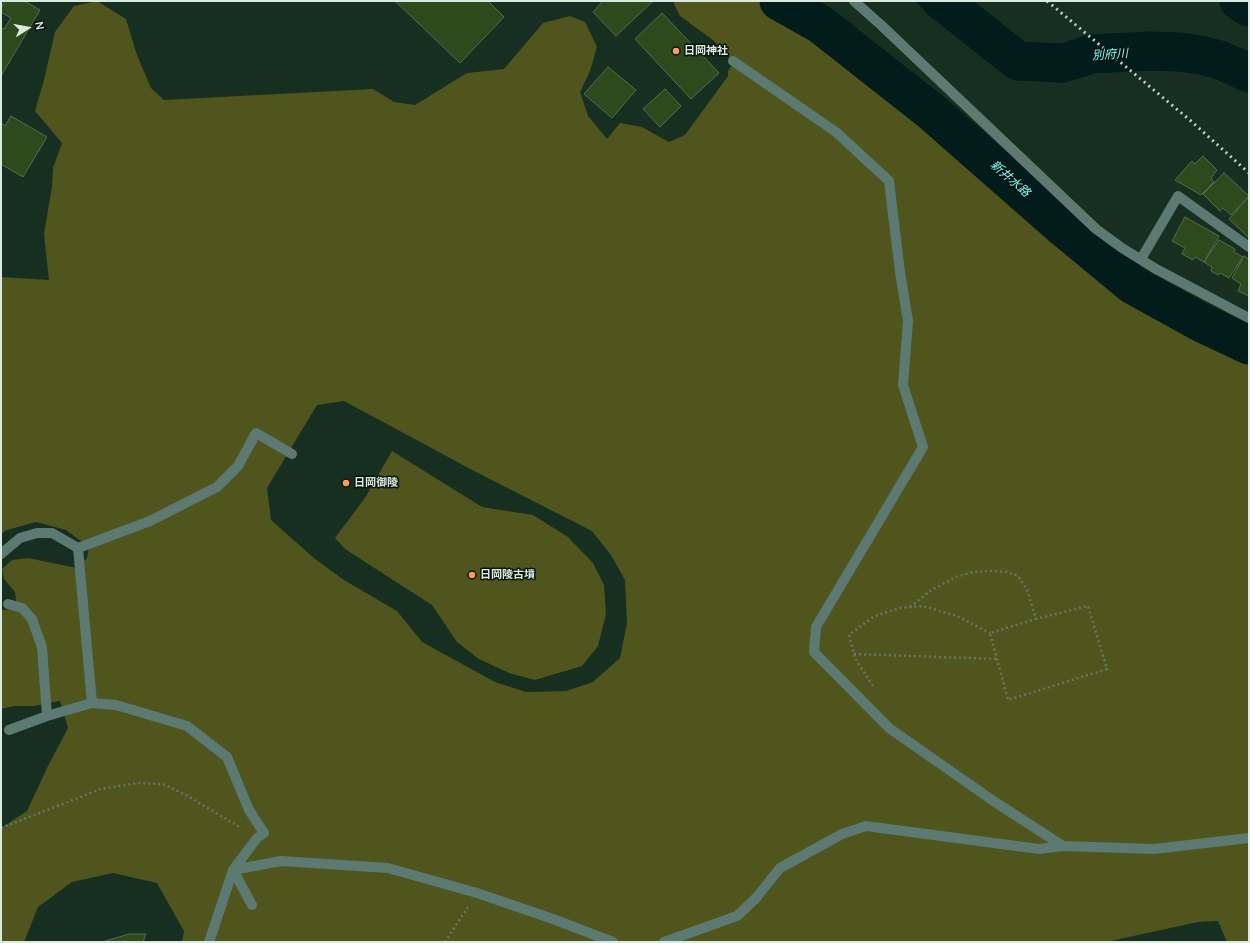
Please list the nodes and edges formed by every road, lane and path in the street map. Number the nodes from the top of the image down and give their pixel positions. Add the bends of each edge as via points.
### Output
1 (854, 1) edge
2 (733, 61) dead end
3 (1249, 247) edge
4 (1141, 260) junction
5 (1249, 318) edge
6 (292, 454) dead end
7 (78, 548) junction
8 (1, 554) edge
9 (8, 604) dead end
10 (910, 607) junction
11 (1036, 619) junction
12 (990, 633) junction
13 (854, 654) junction
14 (997, 660) junction
15 (875, 691) dead end
16 (92, 703) junction
17 (47, 716) junction
18 (8, 730) dead end
19 (1, 828) edge
20 (257, 838) junction
21 (1249, 838) edge
22 (1063, 846) junction
23 (233, 870) junction
24 (477, 893) junction
25 (252, 905) dead end
26 (209, 942) edge
27 (445, 942) edge
28 (613, 942) edge
29 (664, 942) edge

1 - 4 street via 1096,229
2 - 22 street via 836,132 889,181 908,321 902,385 923,448 816,627 814,652 889,728
3 - 4 street via 1178,196
4 - 5 street
6 - 7 street via 256,433 238,466 217,487 150,521
7 - 8 street via 52,533 37,533 20,538
7 - 16 street
9 - 17 street via 22,608 32,619 42,647
10 - 11 path via 930,591 956,577 973,572 1007,572 1018,576 1027,590
10 - 12 path via 923,606 957,616
10 - 13 path via 873,616 849,635
11 - 12 path
11 - 14 path via 1088,606 1107,669 1008,700
12 - 14 path
13 - 14 path
13 - 15 path
16 - 17 street
16 - 20 street via 116,705 187,726 227,757 249,810 264,833
17 - 18 street
19 - 20 path via 101,789 137,783 163,784
20 - 23 street
21 - 22 street via 1154,849
22 - 29 street via 1039,849 866,826 842,834 780,868 756,898 737,916
23 - 24 street via 281,861 388,868
23 - 25 street
23 - 26 street
24 - 27 path
24 - 28 street

